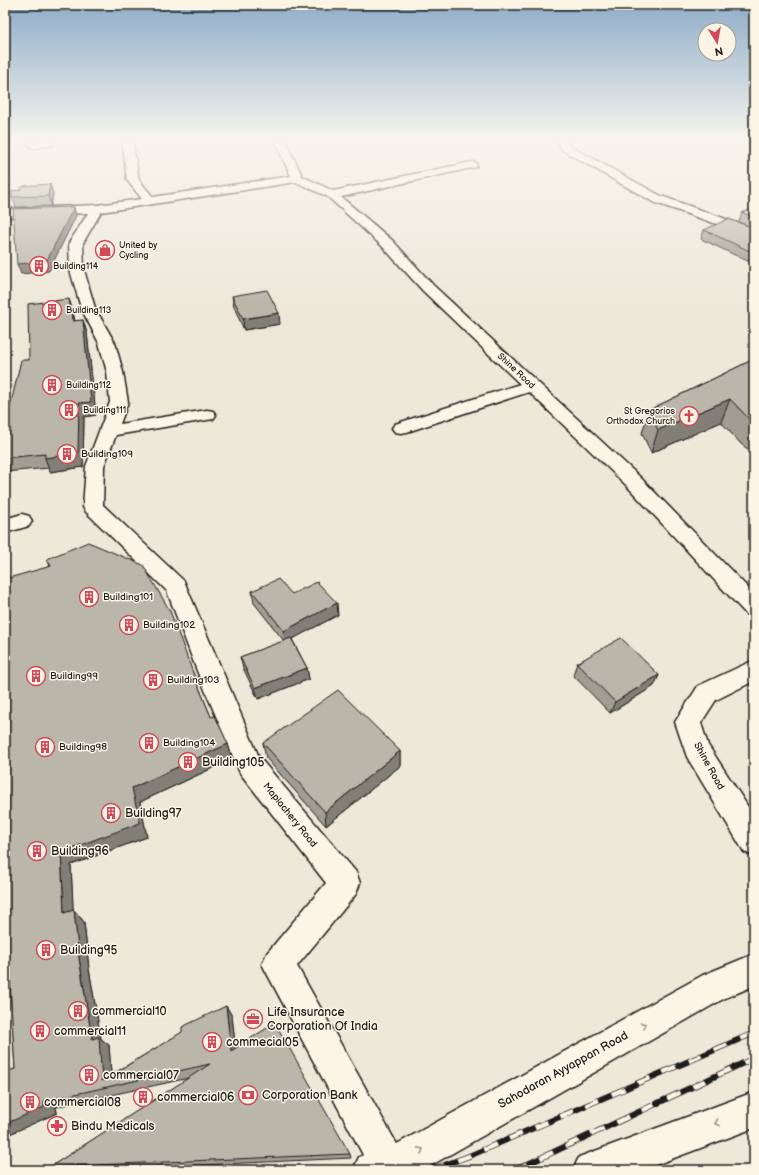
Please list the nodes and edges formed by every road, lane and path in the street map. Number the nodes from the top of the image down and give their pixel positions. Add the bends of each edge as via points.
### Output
1 (144, 194) edge
2 (196, 194) edge
3 (337, 194) edge
4 (647, 194) edge
5 (332, 195) joint
6 (150, 201) junction
7 (96, 209) junction
8 (5, 213) edge
9 (753, 232) edge
10 (532, 386) junction
11 (207, 415) dead end
12 (401, 428) dead end
13 (108, 431) junction
14 (754, 608) edge
15 (754, 670) edge
16 (754, 842) edge
17 (754, 970) edge
18 (754, 1110) edge
19 (381, 1169) edge
20 (592, 1170) edge

1 - 6 street
2 - 6 street
3 - 5 street
4 - 9 street
5 - 10 street, Shine Road via 388,244 428,288
6 - 7 street
7 - 8 street
7 - 13 street, Maplachery Road via 76,243 77,270 88,308 107,342 115,372 119,402
10 - 12 street
10 - 14 street, Shine Road via 633,481
11 - 13 street
13 - 19 street, Maplachery Road via 95,466 93,507 176,587 249,765 345,883 278,964
15 - 16 street, Shine Road via 707,694 688,722 696,749
19 -> 17 street, Sahodaran Ayyappan Road via 714,986
18 -> 20 street

